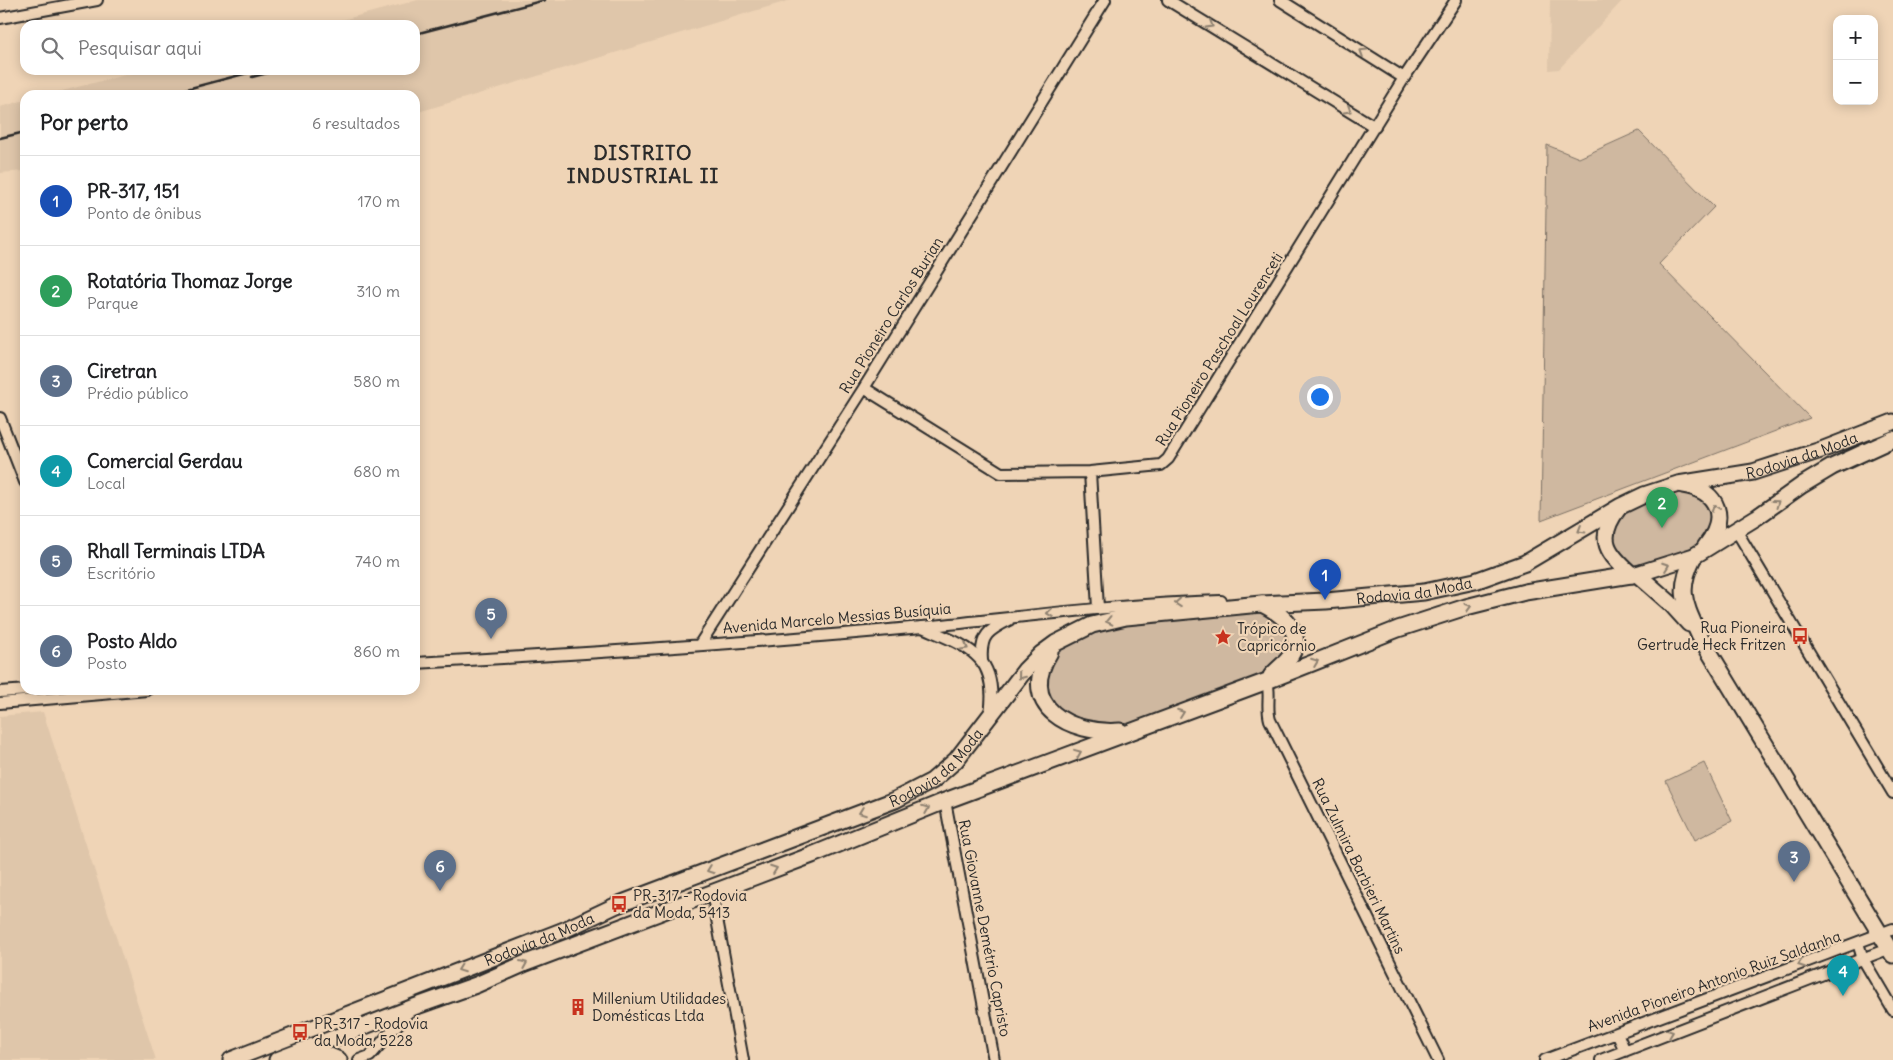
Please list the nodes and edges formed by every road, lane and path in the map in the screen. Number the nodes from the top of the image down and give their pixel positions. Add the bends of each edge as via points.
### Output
1 (97, 0) edge
2 (1104, 0) edge
3 (1168, 0) edge
4 (1280, 0) edge
5 (1456, 0) edge
6 (0, 18) edge
7 (1404, 78) junction
8 (1375, 127) junction
9 (864, 388) junction
10 (0, 418) edge
11 (1893, 422) edge
12 (1893, 438) edge
13 (20, 469) edge
14 (1090, 472) junction
15 (1678, 484) junction
16 (1621, 506) junction
17 (1736, 530) junction
18 (1698, 553) junction
19 (1635, 575) junction
20 (1261, 604) junction
21 (1098, 608) junction
22 (1014, 617) junction
23 (921, 627) junction
24 (1699, 635) junction
25 (1056, 642) junction
26 (700, 644) junction
27 (982, 660) junction
28 (420, 663) edge
29 (1267, 682) junction
30 (20, 691) edge
31 (0, 692) edge
32 (77, 695) edge
33 (0, 703) edge
34 (990, 714) junction
35 (1136, 730) junction
36 (1893, 793) edge
37 (946, 801) junction
38 (712, 892) junction
39 (1886, 932) edge
40 (1858, 943) junction
41 (1892, 950) edge
42 (1863, 959) junction
43 (414, 1006) junction
44 (1893, 1010) edge
45 (1617, 1033) junction
46 (1625, 1051) junction
47 (281, 1058) edge
48 (231, 1060) edge
49 (338, 1060) edge
50 (359, 1060) edge
51 (743, 1060) edge
52 (994, 1060) edge
53 (1438, 1060) edge
54 (1545, 1060) edge
55 (1601, 1060) edge

1 - 6 street
2 - 9 street, Rua Pioneiro Carlos Burian
3 -> 8 street
7 -> 4 street
5 - 7 street, Rua Pioneiro Paschoal Lourenceti
7 - 8 street, Rua Pioneiro Paschoal Lourenceti
8 - 14 street, Rua Pioneiro Paschoal Lourenceti via 1168,459 1156,467
9 - 14 street, Rua Pioneiro Paschoal Lourenceti via 1002,473
9 - 26 street, Rua Pioneiro Carlos Burian
10 - 13 street
11 - 15 highway, Rodovia da Moda via 1753,472
17 -> 12 highway, Rodovia da Moda via 1832,467
14 - 21 street
15 - 16 highway
18 -> 15 highway via 1712,539 1719,525 1718,513 1707,493
16 - 19 highway via 1609,521 1606,543 1613,557
16 -> 20 highway, Rodovia da Moda via 1525,563 1475,581 1389,596
17 - 18 highway, Rodovia da Moda
17 - 36 street
19 -> 18 highway
18 - 24 highway via 1686,573 1682,588 1684,602
19 - 24 highway via 1670,603
29 -> 19 highway, Rodovia da Moda via 1398,629 1466,607 1525,592
20 -> 21 street, Avenida Marcelo Messias Busíquia via 1229,601
20 -> 25 highway, Rodovia da Moda via 1126,617 1092,625
20 - 29 highway via 1288,620 1295,640 1288,659
21 -> 22 street, Avenida Marcelo Messias Busíquia
22 - 23 street, Avenida Marcelo Messias Busíquia
22 - 27 street via 990,629 984,637
23 - 26 street, Avenida Marcelo Messias Busíquia
23 -> 27 street via 964,646
24 - 39 highway
25 -> 34 highway, Rodovia da Moda via 1026,670
25 - 35 highway via 1044,663 1038,686 1041,698 1050,710 1068,723 1095,732
26 - 28 street, Avenida Marcelo Messias Busíquia
27 - 34 street via 991,683
35 -> 29 highway, Rodovia da Moda
29 - 53 street, Rua Zulmira Barbieri Martins via 1270,720
30 - 31 street
32 - 33 street
34 -> 48 highway, Rodovia da Moda via 956,760 932,781 895,800 617,905 564,930
37 -> 35 highway, Rodovia da Moda
38 -> 37 highway, Rodovia da Moda
37 - 52 street, Rua Giovanne Demétrio Capristo
43 -> 38 highway, Rodovia da Moda via 476,985
38 - 51 street
39 - 40 street, Avenida Pioneiro Antonio Ruiz Saldanha
39 - 41 highway
40 - 42 street
40 -> 45 street, Avenida Pioneiro Antonio Ruiz Saldanha
41 - 42 street, Avenida Pioneiro Antonio Ruiz Saldanha
42 - 44 street
46 -> 42 street, Avenida Pioneiro Antonio Ruiz Saldanha
43 - 47 highway, Rodovia da Moda
43 - 50 street via 370,1056
45 - 46 street
45 - 54 street, Avenida Pioneiro Antonio Ruiz Saldanha
46 - 55 street, Avenida Pioneiro Antonio Ruiz Saldanha
47 - 49 highway via 317,1053

